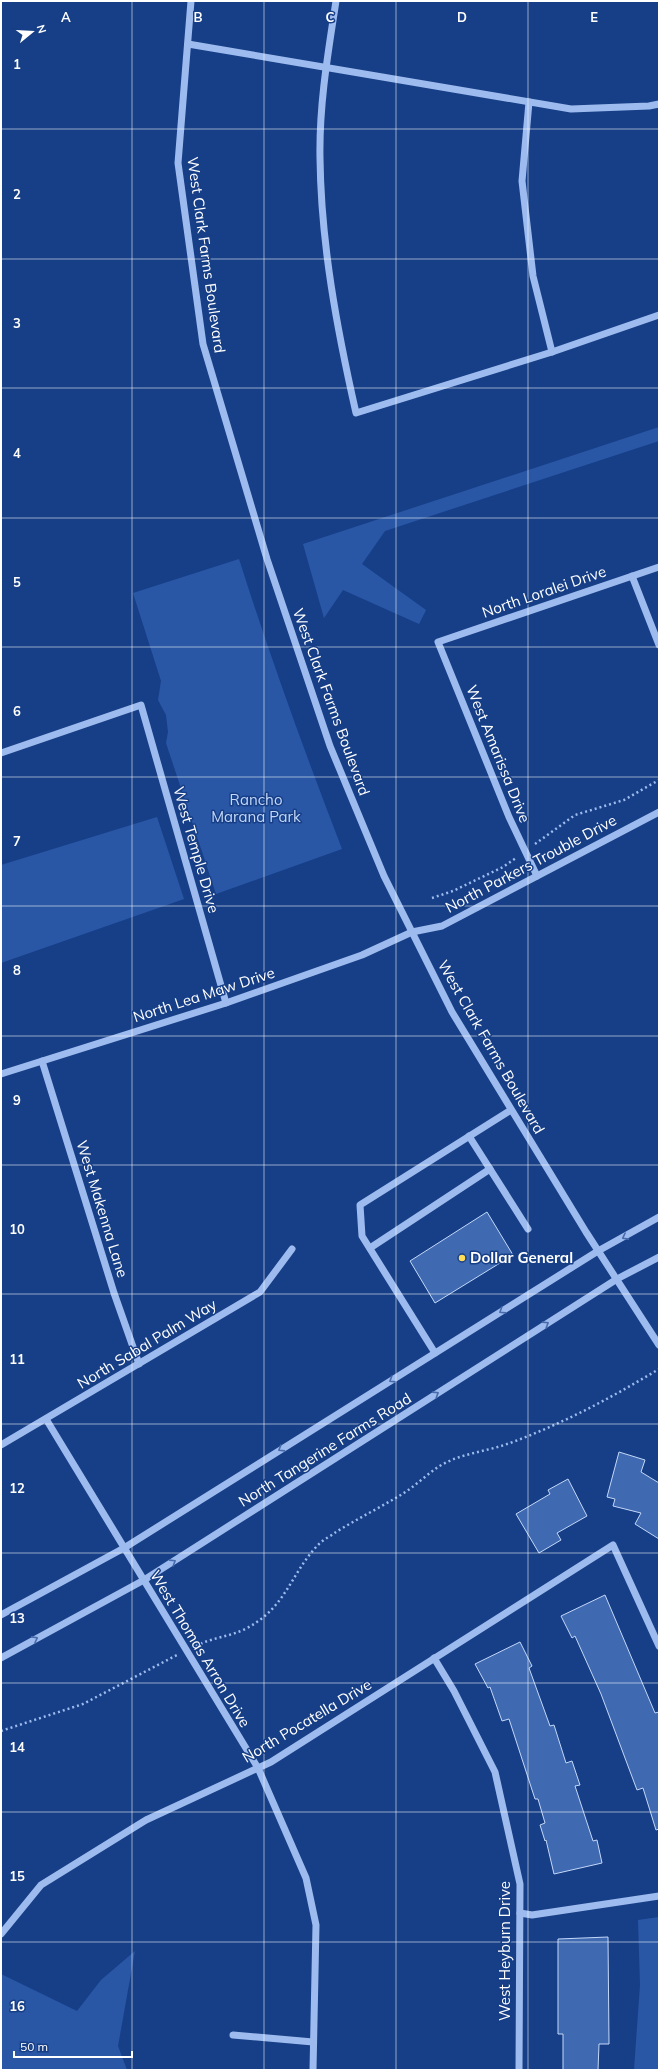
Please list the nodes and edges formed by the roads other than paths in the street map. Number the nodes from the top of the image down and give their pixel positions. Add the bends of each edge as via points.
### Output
1 (191, 1) edge
2 (336, 1) edge
3 (188, 44) junction
4 (325, 67) junction
5 (529, 102) junction
6 (659, 104) edge
7 (659, 315) edge
8 (552, 352) junction
9 (659, 567) edge
10 (632, 576) junction
11 (438, 642) joint
12 (659, 645) edge
13 (1, 752) edge
14 (659, 812) edge
15 (537, 876) junction
16 (412, 932) junction
17 (226, 1003) junction
18 (42, 1061) junction
19 (1, 1074) edge
20 (511, 1110) junction
21 (469, 1136) junction
22 (490, 1169) junction
23 (659, 1218) edge
24 (528, 1229) dead end
25 (370, 1248) junction
26 (292, 1249) dead end
27 (598, 1251) junction
28 (659, 1257) edge
29 (617, 1279) junction
30 (659, 1345) edge
31 (435, 1353) junction
32 (139, 1364) junction
33 (46, 1419) junction
34 (1, 1445) edge
35 (124, 1548) junction
36 (144, 1580) junction
37 (1, 1615) edge
38 (659, 1646) edge
39 (1, 1658) edge
40 (434, 1658) junction
41 (258, 1768) junction
42 (659, 1896) edge
43 (520, 1913) junction
44 (1, 1934) edge
45 (233, 2034) dead end
46 (313, 2042) junction
47 (313, 2070) edge
48 (519, 2070) edge

1 - 3 street, West Clark Farms Boulevard
2 - 4 street
3 - 4 street
3 - 16 street, West Clark Farms Boulevard via 178,163 202,344 267,559 345,784 384,876
4 - 5 street
4 - 8 street via 320,158 326,262 356,413
5 - 6 street via 571,109
5 - 8 street via 522,181 533,276
7 - 8 street
9 - 10 street, North Loralei Drive
10 - 11 street, North Loralei Drive
10 - 12 street
11 - 15 street, West Amarissa Drive via 508,817
13 - 17 street, West Temple Drive via 141,705
14 - 15 street, North Parkers Trouble Drive
15 - 16 street, North Parkers Trouble Drive via 442,926
16 - 17 street, North Lea Maw Drive via 362,955
16 - 20 street, West Clark Farms Boulevard via 452,1012
17 - 18 street, North Lea Maw Drive
18 - 19 street, North Lea Maw Drive
18 - 32 street, West Makenna Lane via 114,1293
20 - 21 street
20 - 27 street, West Clark Farms Boulevard
21 - 22 street
21 - 25 street via 360,1205 362,1236
22 - 24 street
22 - 25 street
23 -> 27 street, North Tangerine Farms Road
25 - 31 street
26 - 32 street, North Sabal Palm Way via 260,1292
27 - 29 street, West Clark Farms Boulevard
27 -> 31 street, North Tangerine Farms Road
28 - 29 street, North Tangerine Farms Road
29 - 30 street, West Clark Farms Boulevard
36 -> 29 street, North Tangerine Farms Road
31 -> 35 street, North Tangerine Farms Road
32 - 33 street, North Sabal Palm Way
33 - 34 street, North Sabal Palm Way
33 - 35 street, West Thomas Arron Drive
35 - 36 street, West Thomas Arron Drive
35 - 37 street, North Tangerine Farms Road
39 -> 36 street, North Tangerine Farms Road
36 - 41 street, West Thomas Arron Drive
38 - 40 street, North Pocatella Drive via 614,1545
40 - 41 street, North Pocatella Drive
40 - 43 street, West Heyburn Drive via 454,1691 495,1772 520,1884
41 - 44 street, North Pocatella Drive via 146,1820 41,1885
41 - 46 street, West Thomas Arron Drive via 306,1878 316,1925
42 - 43 street via 532,1915
43 - 48 street, West Heyburn Drive
45 - 46 street
46 - 47 street, West Thomas Arron Drive

